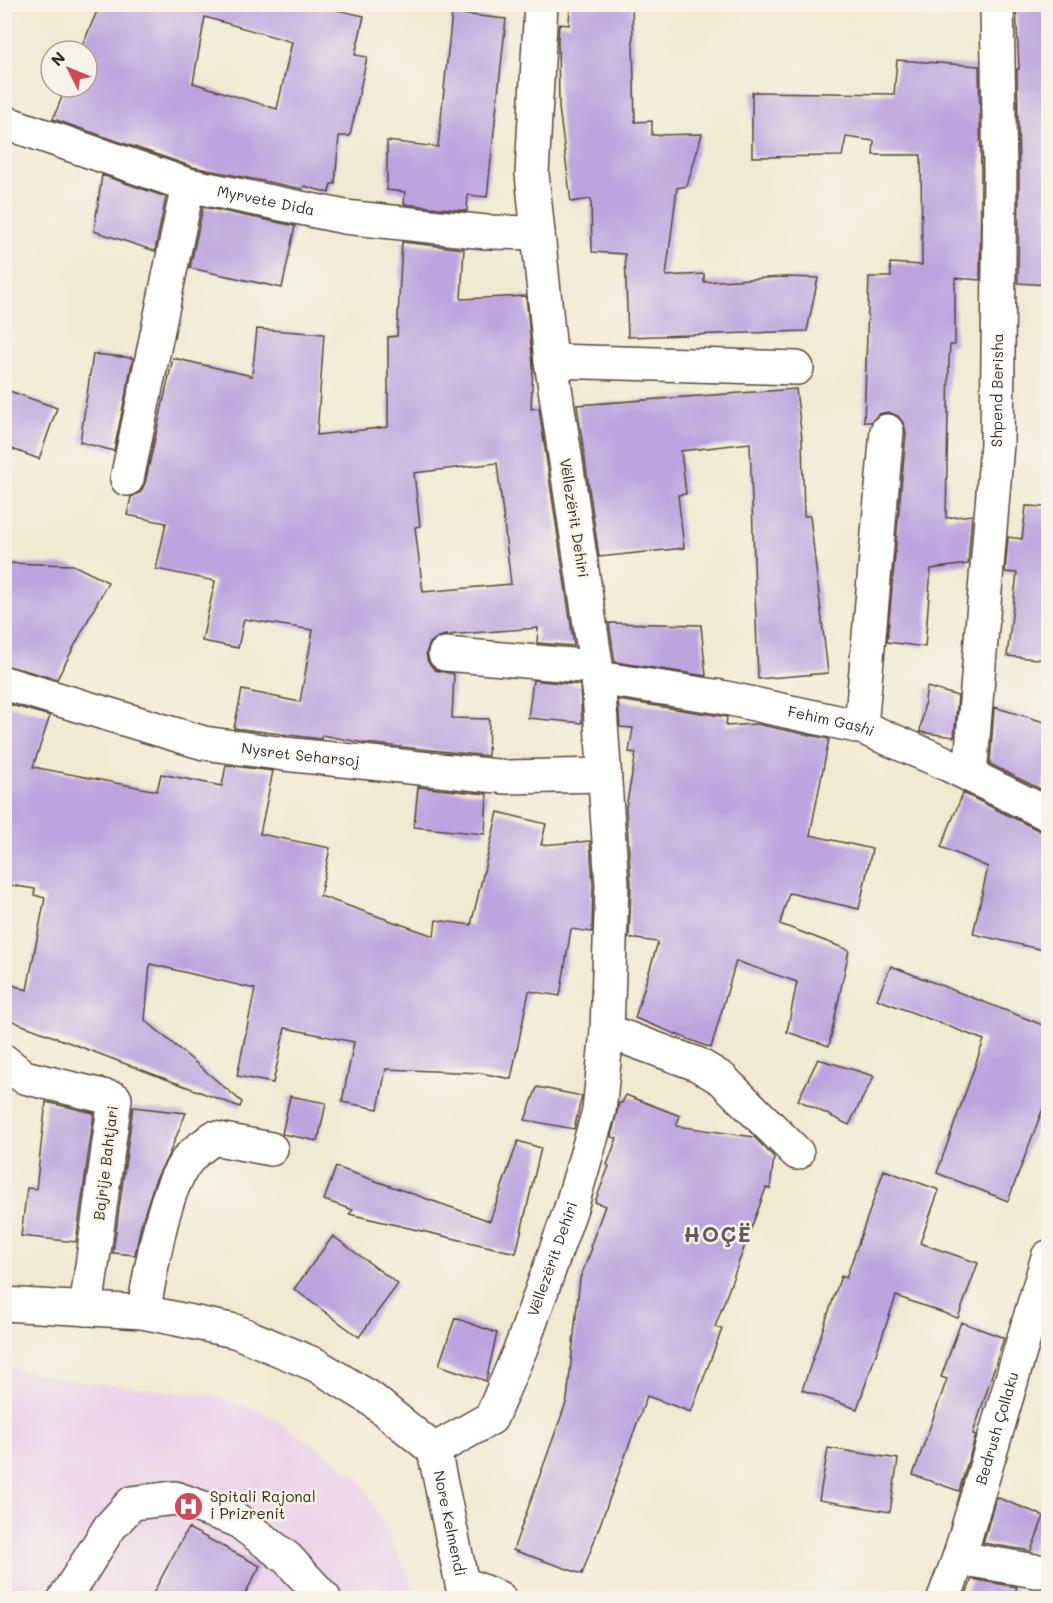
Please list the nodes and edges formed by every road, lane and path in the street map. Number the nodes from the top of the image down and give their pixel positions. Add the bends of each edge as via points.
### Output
1 (541, 4) edge
2 (997, 4) edge
3 (4, 122) edge
4 (188, 185) junction
5 (538, 233) junction
6 (550, 362) junction
7 (797, 368) dead end
8 (887, 431) dead end
9 (127, 479) dead end
10 (445, 654) dead end
11 (596, 672) junction
12 (4, 683) edge
13 (861, 727) junction
14 (604, 775) junction
15 (970, 775) junction
16 (1048, 814) edge
17 (607, 1031) junction
18 (4, 1061) edge
19 (271, 1149) dead end
20 (797, 1153) dead end
21 (1048, 1257) edge
22 (4, 1304) edge
23 (86, 1309) junction
24 (143, 1312) junction
25 (434, 1450) junction
26 (958, 1558) junction
27 (1048, 1571) edge
28 (463, 1591) edge
29 (65, 1599) edge
30 (324, 1599) edge
31 (499, 1599) edge
32 (944, 1599) edge

1 - 5 street, Vëllezërit Dehiri via 532,174
2 - 15 street, Shpend Berisha via 997,444
3 - 4 street, Myrvete Dida
4 - 5 street, Myrvete Dida via 345,217 486,232
4 - 9 street
5 - 6 street, Vëllezërit Dehiri
6 - 7 street
6 - 11 street, Vëllezërit Dehiri
8 - 13 street
10 - 11 street, Fehim Gashi
11 - 13 street, Fehim Gashi
11 - 14 street, Vëllezërit Dehiri
12 - 14 street, Nysret Seharsoj via 204,743 507,777
13 - 15 street, Fehim Gashi
14 - 17 street, Vëllezërit Dehiri via 612,885
15 - 16 street, Fehim Gashi
17 - 20 street via 697,1064 723,1079
17 - 25 street, Vëllezërit Dehiri via 599,1112 571,1208 523,1343 491,1418
18 - 23 street, Bajrije Bahtjari via 24,1077 115,1099
19 - 24 street via 213,1138 191,1156 173,1183 165,1207
21 - 26 street, Bedrush Çollaku
22 - 23 street
23 - 24 street
24 - 25 street via 235,1330 316,1365 370,1398
25 - 28 street, Nore Kelmendi
26 - 27 street
26 - 32 street, Bedrush Çollaku
28 - 31 street
29 - 30 street via 109,1528 132,1503 175,1498 237,1520 287,1558

